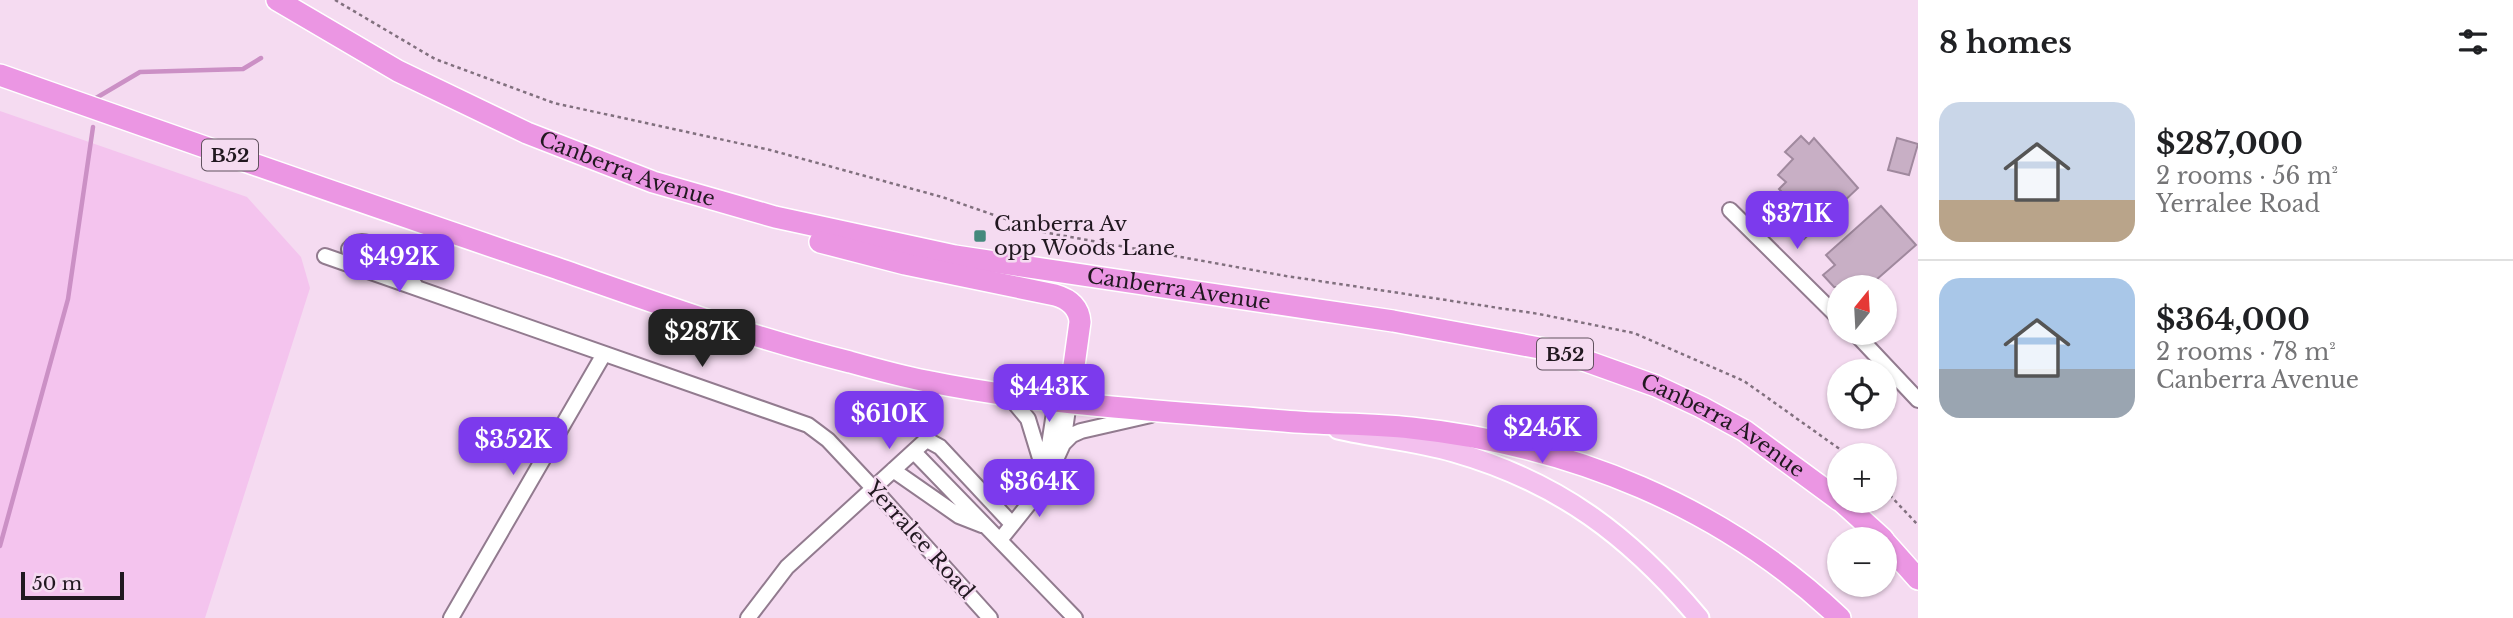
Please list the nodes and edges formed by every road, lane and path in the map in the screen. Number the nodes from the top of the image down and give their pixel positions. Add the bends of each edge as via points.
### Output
1 (277, 0) edge
2 (335, 0) edge
3 (0, 75) edge
4 (653, 183) junction
5 (1730, 210) dead end
6 (325, 256) dead end
7 (369, 272) junction
8 (1104, 278) junction
9 (425, 292) junction
10 (1073, 305) junction
11 (1827, 306) edge
12 (1866, 345) edge
13 (604, 354) junction
14 (1008, 394) junction
15 (1918, 400) edge
16 (1063, 401) junction
17 (1170, 411) junction
18 (1322, 425) junction
19 (1831, 443) edge
20 (1063, 444) junction
21 (914, 452) junction
22 (893, 470) junction
23 (1047, 475) junction
24 (873, 488) junction
25 (1827, 491) edge
26 (1897, 503) edge
27 (1854, 513) edge
28 (1012, 524) junction
29 (1918, 525) edge
30 (986, 527) junction
31 (1870, 527) edge
32 (1000, 540) junction
33 (1897, 550) edge
34 (1897, 555) edge
35 (1918, 567) edge
36 (1918, 579) edge
37 (451, 618) edge
38 (748, 618) edge
39 (990, 618) edge
40 (1075, 618) edge
41 (1699, 618) edge
42 (1840, 618) edge

1 - 4 highway, Canberra Avenue / B52 via 410,77 527,133
2 - 19 path via 435,59 554,103 770,150 942,197 1042,232 1634,333 1744,382
3 - 14 highway, B52 via 756,336 923,381
4 - 8 highway, Canberra Avenue / B52 via 856,236
4 - 10 highway via 818,241 1055,295
5 - 11 street
6 - 7 street, Yerralee Road
7 - 9 street, Yerralee Road
7 - 9 street, Yerralee Road via 350,254 354,243 379,248
8 - 10 highway
8 - 25 highway, Canberra Avenue / B52 via 1393,321 1561,352 1701,407 1745,431
9 - 13 street, Yerralee Road
10 - 16 highway via 1066,325
12 - 15 street
13 - 24 street, Yerralee Road via 808,425
13 - 37 street
14 - 16 highway, B52
14 - 23 street via 1028,419
16 - 17 highway, B52
16 - 20 street
16 - 23 street via 1049,445
17 - 18 highway, B52
17 - 20 street via 1082,431
18 - 41 main road via 1453,452 1546,489 1584,510 1631,546
18 - 42 highway, B52 via 1408,427 1489,440 1554,454 1622,479 1697,513 1768,558
20 - 23 street
21 - 22 street
21 - 28 street via 929,440 937,444
21 - 30 street
22 - 24 street
22 - 30 street via 959,516
23 - 28 street
24 - 38 street via 787,567
24 - 39 street, Yerralee Road
26 - 29 path
27 - 31 highway, Canberra Avenue / B52
28 - 32 street
30 - 32 street
32 - 40 street
33 - 35 main road
34 - 36 highway, Canberra Avenue / B52

